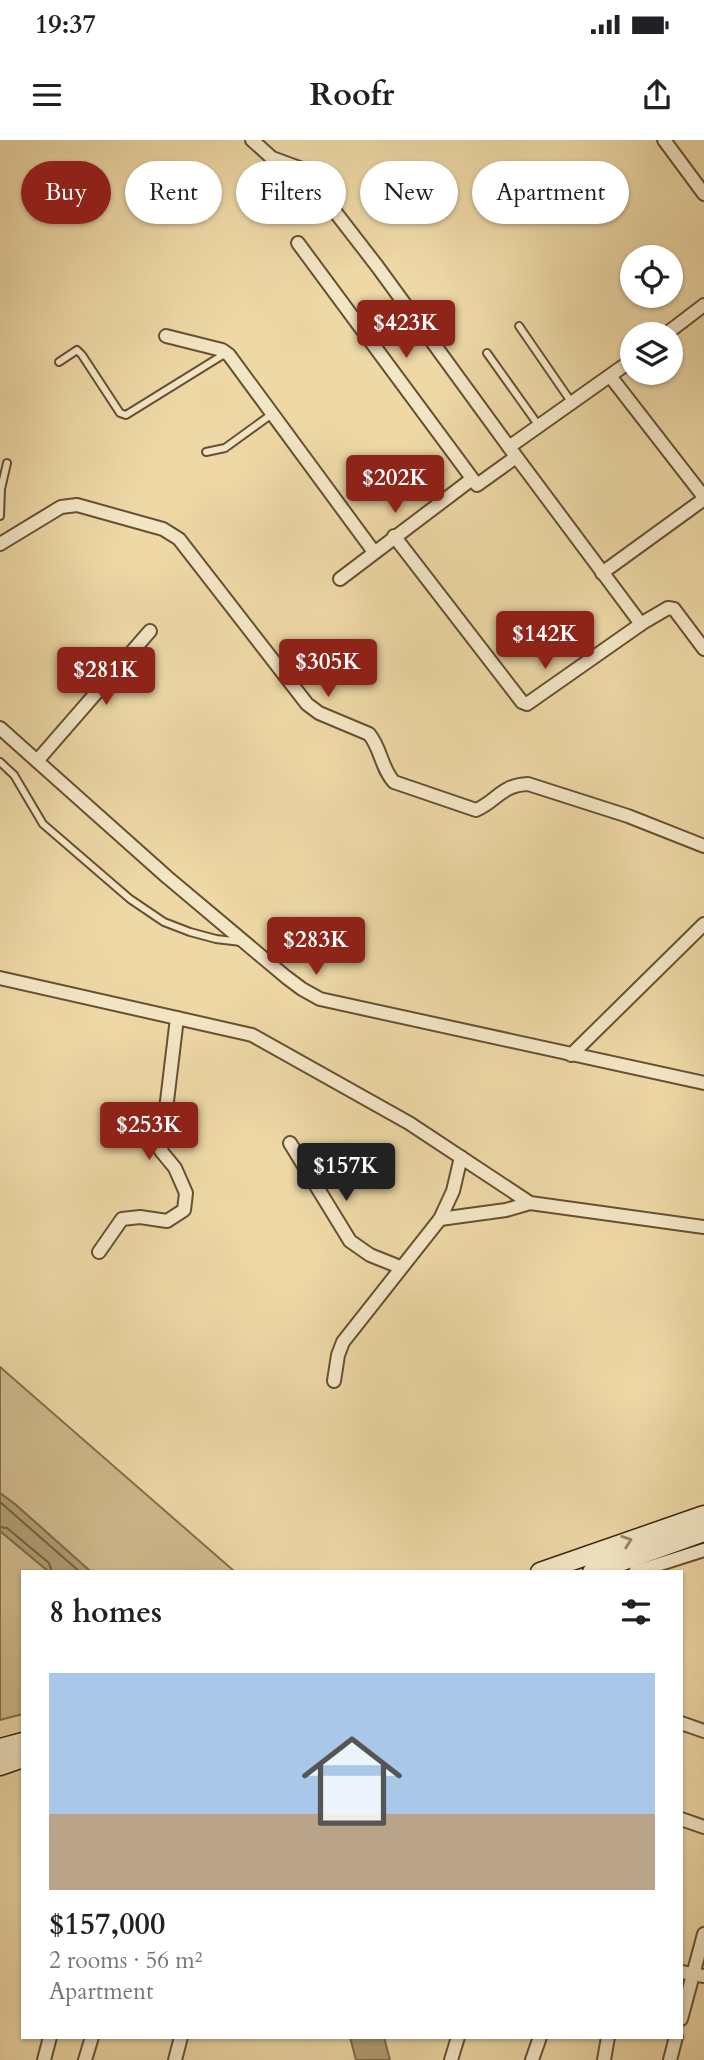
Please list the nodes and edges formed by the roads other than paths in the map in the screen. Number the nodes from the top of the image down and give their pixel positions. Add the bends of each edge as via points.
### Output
1 (252, 140) edge
2 (665, 141) edge
3 (704, 194) edge
4 (298, 243) dead end
5 (704, 305) edge
6 (682, 322) edge
7 (519, 326) dead end
8 (166, 336) dead end
9 (226, 353) junction
10 (487, 353) dead end
11 (59, 362) dead end
12 (620, 369) edge
13 (610, 376) junction
14 (572, 403) junction
15 (272, 414) junction
16 (539, 426) junction
17 (206, 452) dead end
18 (512, 452) junction
19 (6, 463) dead end
20 (472, 479) junction
21 (704, 498) edge
22 (0, 516) edge
23 (394, 536) junction
24 (0, 544) edge
25 (374, 552) junction
26 (602, 573) junction
27 (340, 579) dead end
28 (641, 624) junction
29 (150, 631) dead end
30 (704, 649) edge
31 (0, 728) edge
32 (37, 761) junction
33 (0, 762) edge
34 (704, 845) edge
35 (704, 924) edge
36 (246, 942) junction
37 (0, 978) edge
38 (177, 1018) junction
39 (571, 1055) junction
40 (704, 1083) edge
41 (290, 1143) dead end
42 (461, 1157) junction
43 (530, 1203) junction
44 (440, 1219) junction
45 (704, 1227) edge
46 (99, 1252) dead end
47 (400, 1267) junction
48 (334, 1381) dead end
49 (704, 1515) edge
50 (704, 1532) edge
51 (704, 1550) edge
52 (546, 1570) edge
53 (598, 1570) edge
54 (641, 1570) edge
55 (683, 1724) edge
56 (704, 1731) edge
57 (21, 1743) edge
58 (0, 1748) edge
59 (21, 1759) edge
60 (0, 1766) edge
61 (683, 1820) edge
62 (704, 1827) edge
63 (704, 1934) edge
64 (692, 1974) edge
65 (683, 2012) edge
66 (49, 2039) edge
67 (91, 2039) edge
68 (180, 2039) edge
69 (457, 2039) edge
70 (539, 2039) edge
71 (608, 2039) edge
72 (675, 2039) edge
73 (44, 2060) edge
74 (85, 2060) edge
75 (175, 2060) edge
76 (451, 2060) edge
77 (532, 2060) edge
78 (604, 2060) edge
79 (670, 2060) edge

1 - 18 street via 272,158 302,169
2 - 3 street
4 - 20 street
5 - 6 street
7 - 14 lane
8 - 9 street
9 - 11 lane via 125,415 77,350
9 - 15 street
10 - 16 lane
12 - 13 street
13 - 14 street
13 - 21 street
14 - 16 street
15 - 17 lane via 225,448
15 - 25 street
16 - 18 street
18 - 20 street via 481,484
18 - 26 street
19 - 22 lane
20 - 23 street
21 - 26 street
23 - 25 street
23 - 28 street via 527,704
24 - 34 street via 61,507 78,505 163,528 178,539 307,704 369,734 394,782 476,810 515,784 528,784
25 - 27 street
26 - 28 street
28 - 30 street via 674,609
29 - 32 street
31 - 32 street
32 - 36 street
33 - 36 lane via 14,775 43,824 130,900 190,932
35 - 39 street
36 - 39 street via 320,999
37 - 38 street
38 - 42 street via 252,1035
38 - 46 street via 161,1151 175,1168 186,1194 184,1210 167,1221 122,1219
39 - 40 street
41 - 47 street via 350,1241
42 - 43 street
42 - 44 street
43 - 44 street
43 - 45 street
44 - 47 street
47 - 48 street via 343,1342
52 -> 49 main road
50 - 53 main road
51 - 54 street
55 - 56 street
57 - 58 main road
59 - 60 main road
61 - 62 street
63 - 64 street
64 - 65 street
66 - 73 street
67 - 74 street
68 - 75 street
69 - 76 street
70 - 77 street
71 - 78 street
72 - 79 street

